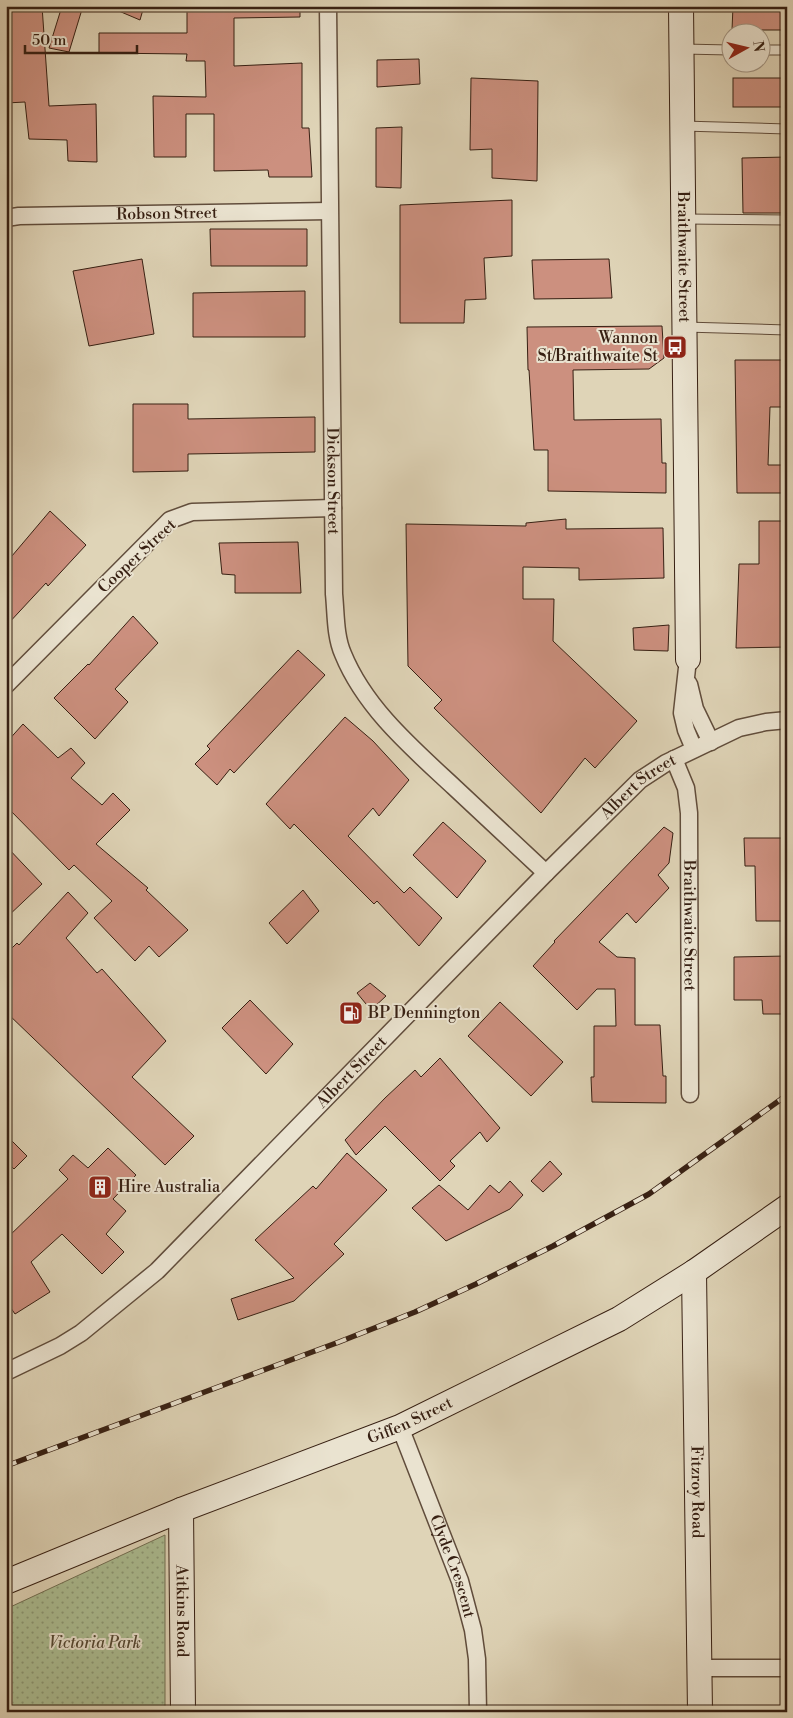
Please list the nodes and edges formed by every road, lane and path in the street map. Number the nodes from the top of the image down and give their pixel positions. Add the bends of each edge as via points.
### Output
1 (328, 6) edge
2 (681, 6) edge
3 (682, 49) junction
4 (720, 50) edge
5 (770, 50) edge
6 (787, 50) edge
7 (682, 126) junction
8 (787, 129) edge
9 (329, 211) junction
10 (6, 218) edge
11 (683, 219) junction
12 (787, 220) edge
13 (684, 327) junction
14 (787, 330) edge
15 (333, 508) junction
16 (688, 659) junction
17 (6, 685) edge
18 (787, 720) edge
19 (710, 742) junction
20 (684, 754) junction
21 (546, 873) junction
22 (690, 1094) dead end
23 (787, 1207) edge
24 (694, 1272) junction
25 (6, 1372) edge
26 (400, 1427) junction
27 (181, 1510) junction
28 (6, 1582) edge
29 (699, 1668) junction
30 (787, 1668) edge
31 (183, 1712) edge
32 (478, 1712) edge
33 (700, 1712) edge

1 - 9 street, Dickson Street
2 - 3 street, Braithwaite Street
3 - 4 lane
3 - 7 street, Braithwaite Street
5 - 6 lane
7 - 8 lane
7 - 11 street, Braithwaite Street
9 - 10 street, Robson Street
9 - 15 street, Dickson Street
11 - 12 lane
11 - 13 street, Braithwaite Street
13 - 14 lane
13 - 16 street, Braithwaite Street
15 - 17 street, Cooper Street via 192,512 170,520
15 - 21 street, Dickson Street via 337,628 352,676 375,709 435,770
16 - 19 street, Braithwaite Street via 695,709
16 - 20 street, Braithwaite Street via 682,713 686,730
18 - 19 street, Albert Street via 739,728
19 - 20 street, Albert Street
20 - 21 street, Albert Street via 627,791
20 - 22 street, Braithwaite Street via 689,813
21 - 25 street, Albert Street via 157,1271 81,1333
23 - 24 street, Giffen Street
24 - 26 street, Giffen Street via 619,1320
24 - 29 street, Fitzroy Road
26 - 27 street, Giffen Street
26 - 32 street, Clyde Crescent via 460,1581 477,1659
27 - 28 street, Giffen Street
27 - 31 street, Aitkins Road
29 - 30 street
29 - 33 street, Fitzroy Road

